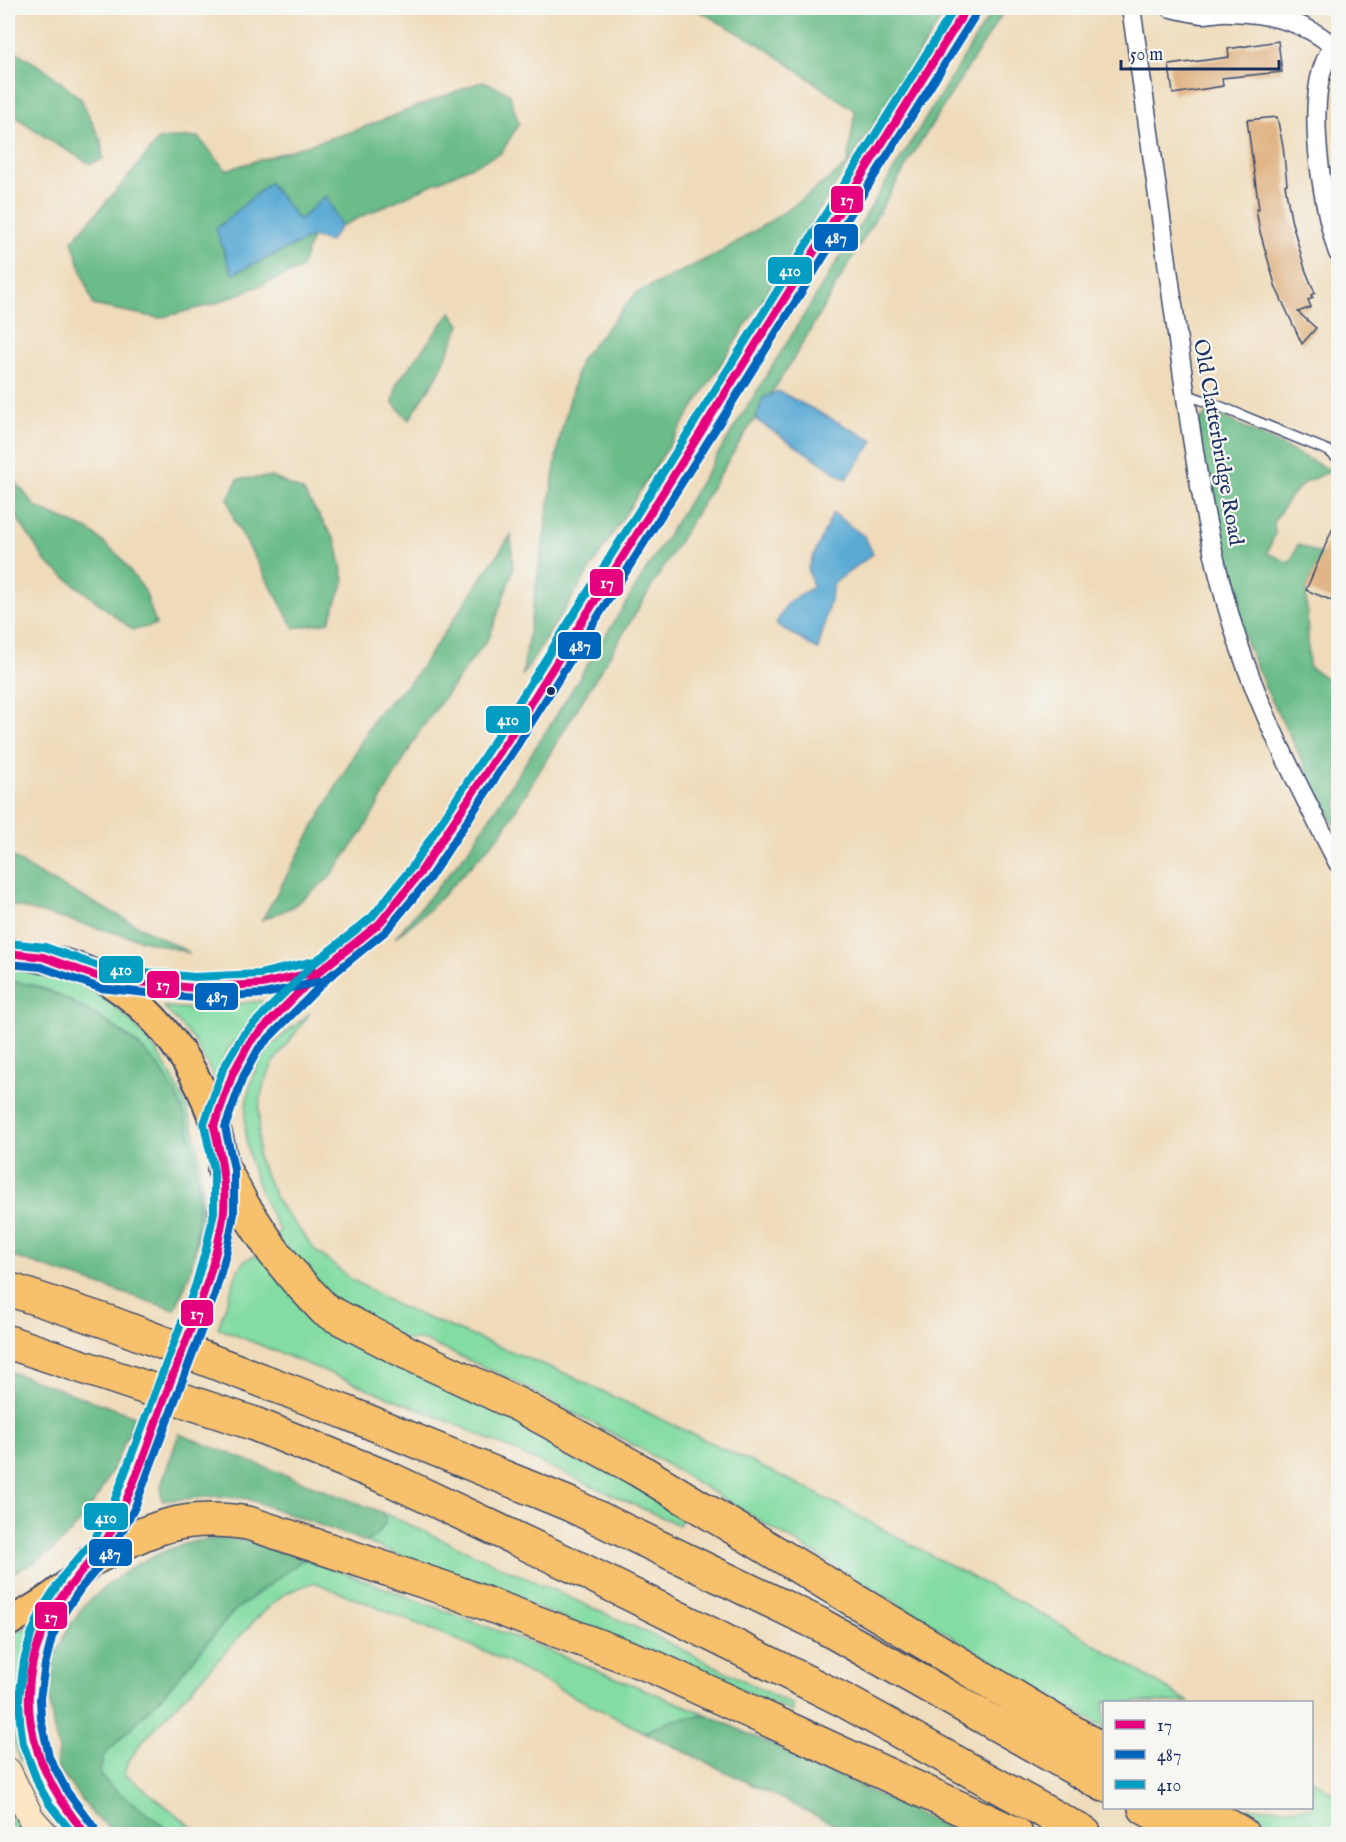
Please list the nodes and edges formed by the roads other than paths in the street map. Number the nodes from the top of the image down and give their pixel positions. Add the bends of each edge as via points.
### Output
1 (967, 8) edge
2 (1131, 8) edge
3 (1171, 8) edge
4 (1336, 44) edge
5 (1338, 253) edge
6 (1185, 394) junction
7 (1338, 459) edge
8 (1338, 863) edge
9 (8, 953) edge
10 (320, 971) junction
11 (102, 978) junction
12 (214, 1126) junction
13 (225, 1170) junction
14 (8, 1289) edge
15 (8, 1342) edge
16 (85, 1567) junction
17 (8, 1623) edge
18 (1103, 1750) edge
19 (8, 1771) edge
20 (1103, 1784) edge
21 (1147, 1809) edge
22 (1200, 1809) edge
23 (45, 1834) edge
24 (86, 1834) edge
25 (1016, 1834) edge
26 (1085, 1834) edge
27 (1195, 1834) edge
28 (1242, 1834) edge

1 - 10 main road via 420,873 379,924
2 - 6 street, Old Clatterbridge Road
3 - 4 street via 1199,22 1229,12 1264,15 1303,26
4 - 5 street via 1323,69 1316,126 1320,179
6 - 7 lane
6 - 8 street, Old Clatterbridge Road via 1208,526 1236,635 1253,687
9 - 11 main road via 43,957
10 - 11 main road via 229,987 194,988
10 - 12 main road via 250,1042 233,1073
11 - 12 main road via 145,1011 168,1036 192,1070
12 - 13 main road
13 - 16 main road, bridge via 224,1213 205,1290 132,1485 112,1530
13 - 18 highway via 273,1251 325,1310 519,1405 637,1469
14 - 20 highway via 111,1323 345,1412 569,1504 819,1624
15 - 26 highway via 252,1423 390,1479 846,1701
16 - 17 main road via 33,1609
16 - 24 main road via 45,1627 35,1658 29,1710 43,1772 55,1795
16 - 25 highway via 120,1545 176,1522 224,1519 248,1523 450,1590 654,1667
19 - 23 main road via 32,1818
21 - 27 highway
22 - 28 highway

